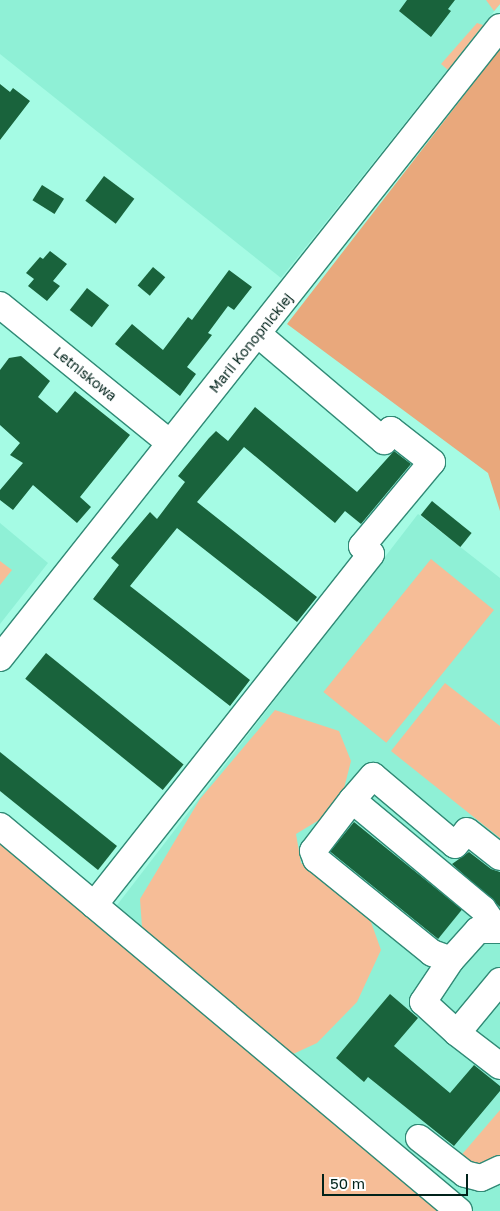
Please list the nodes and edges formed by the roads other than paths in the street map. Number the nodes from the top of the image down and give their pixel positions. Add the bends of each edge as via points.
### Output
1 (500, 28) edge
2 (0, 305) edge
3 (258, 334) junction
4 (170, 443) junction
5 (0, 658) edge
6 (352, 800) junction
7 (0, 826) edge
8 (500, 857) edge
9 (94, 906) junction
10 (498, 930) edge
11 (450, 960) junction
12 (500, 981) edge
13 (457, 1033) junction
14 (500, 1066) edge
15 (419, 1138) dead end
16 (500, 1169) edge
17 (459, 1211) edge

1 - 3 street, Marii Konopnickiej
2 - 4 street, Letniskowa
3 - 4 street, Marii Konopnickiej
3 - 9 street via 384,441 391,430 432,462 362,546 371,554
4 - 5 street, Marii Konopnickiej
6 - 8 street via 373,776 455,845 467,831
6 - 10 street via 483,908
6 - 11 street via 312,851 316,859 432,953
7 - 9 street
9 - 17 street
10 - 11 street via 478,930
11 - 13 street via 424,1002
12 - 13 street
13 - 14 street
15 - 16 street via 465,1174 481,1178

